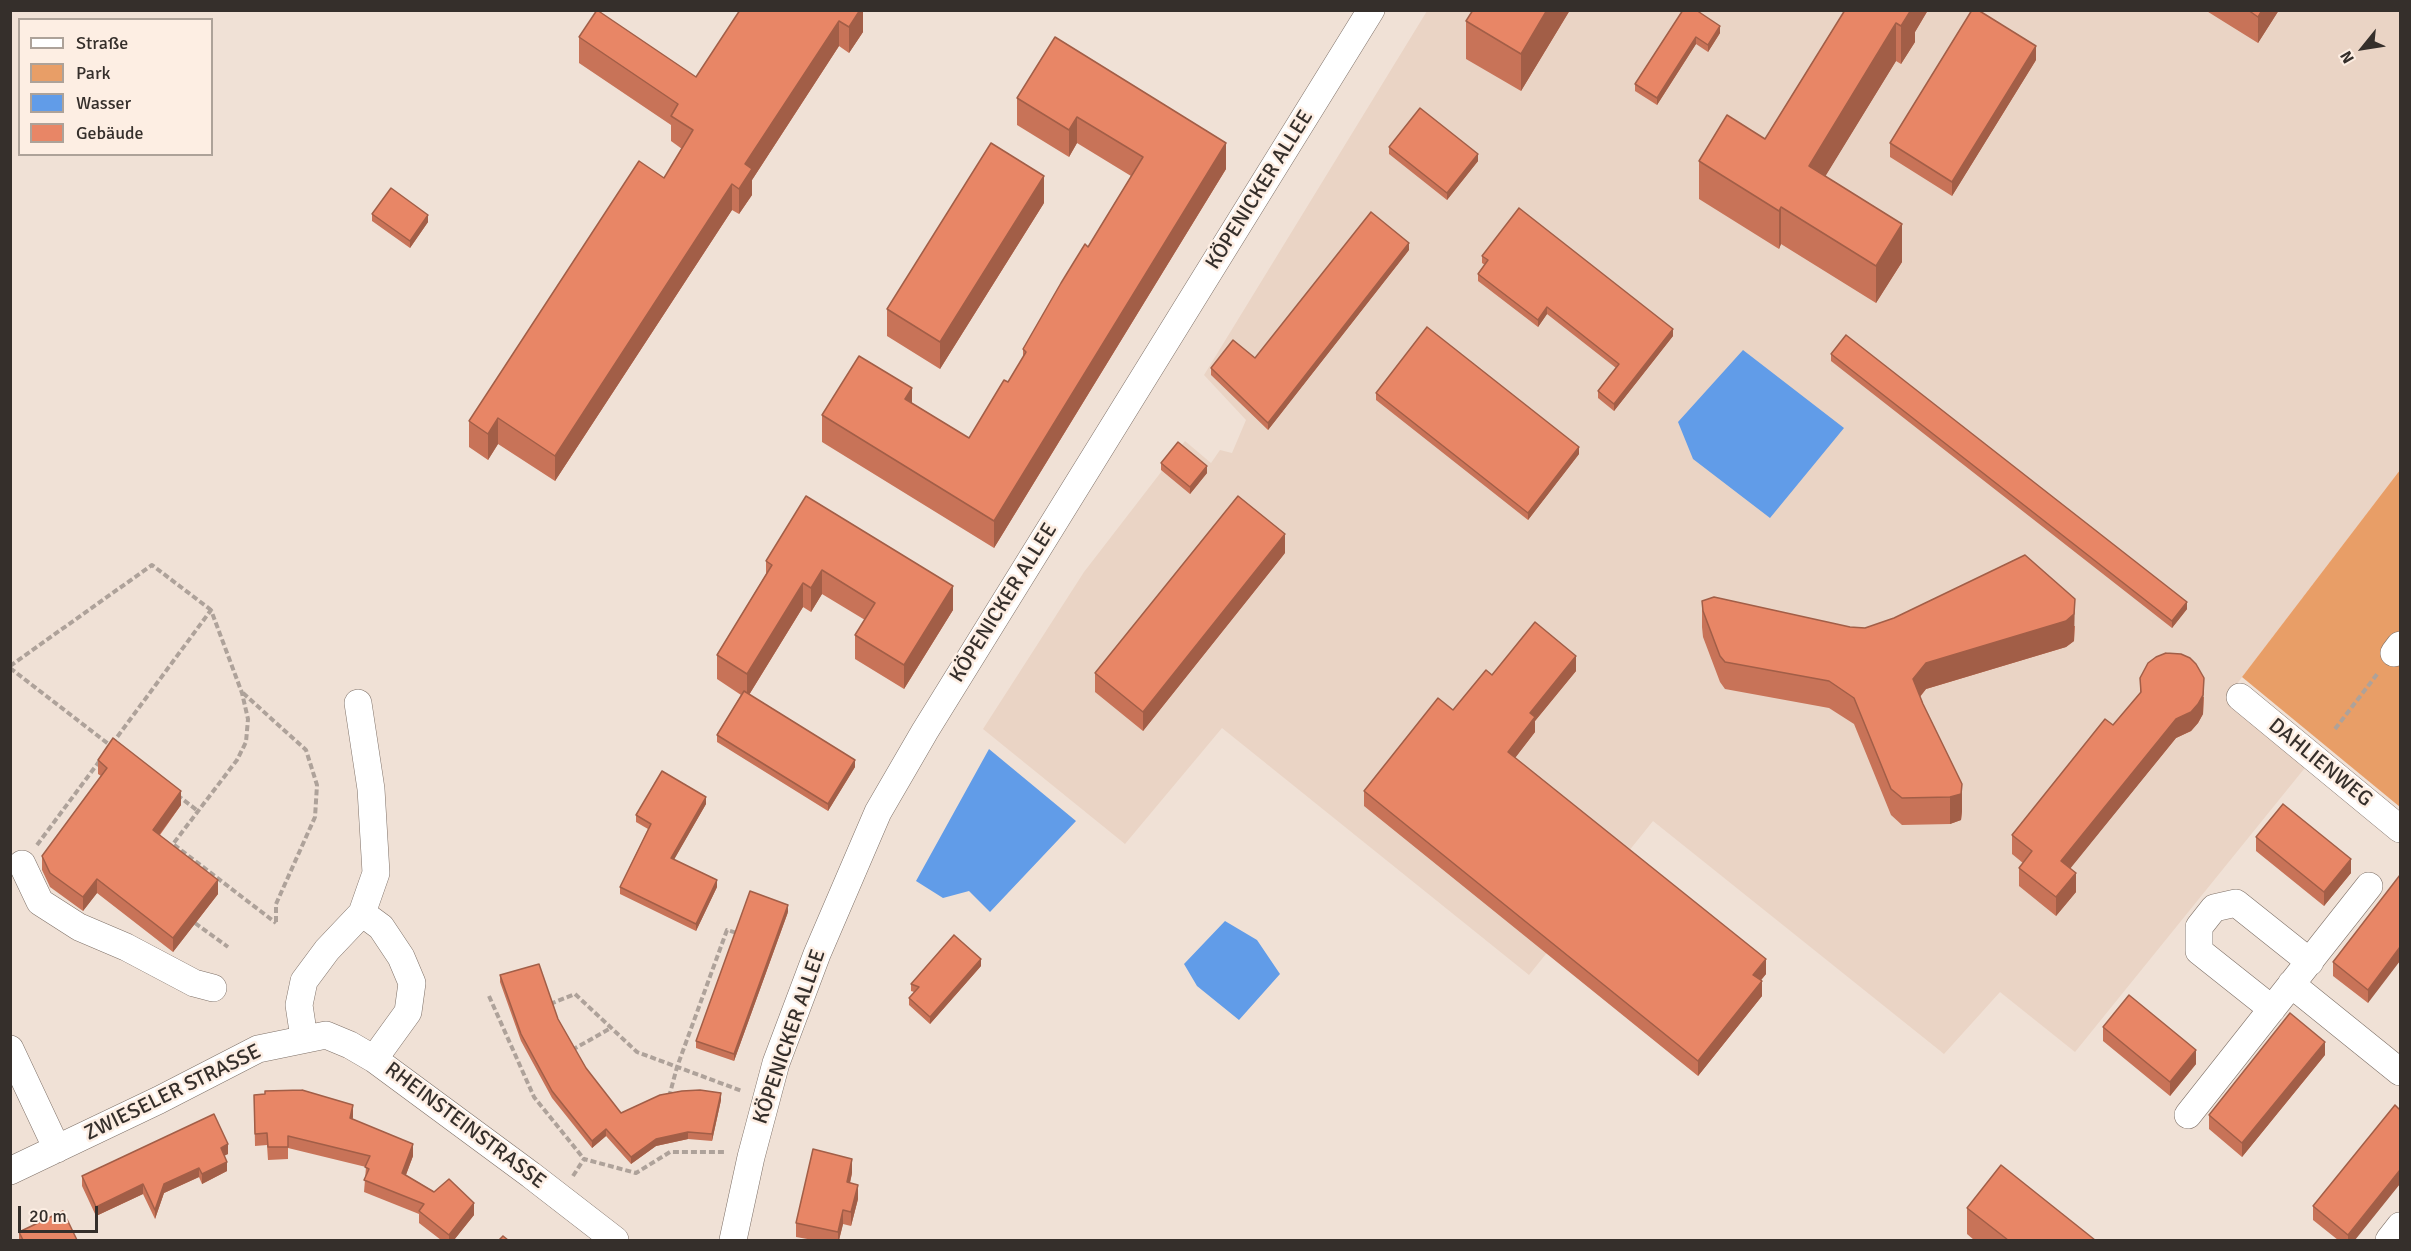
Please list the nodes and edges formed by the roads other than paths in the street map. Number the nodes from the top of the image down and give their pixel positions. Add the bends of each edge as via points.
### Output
1 (1371, 10) edge
2 (2240, 698) dead end
3 (358, 703) dead end
4 (2400, 829) edge
5 (22, 864) road end
6 (2369, 886) dead end
7 (362, 913) junction
8 (2310, 962) junction
9 (2291, 984) junction
10 (213, 988) dead end
11 (2272, 1009) junction
12 (304, 1038) junction
13 (10, 1049) edge
14 (374, 1059) junction
15 (2400, 1072) edge
16 (2188, 1115) dead end
17 (57, 1149) junction
18 (10, 1171) edge
19 (2400, 1226) edge
20 (615, 1240) edge
21 (733, 1240) edge
22 (2389, 1240) edge

1 - 21 street, KÖPENICKER ALLEE via 893,785 869,831 822,943 765,1098
2 - 4 street, DAHLIENWEG
3 - 7 street via 371,789 376,873
5 - 10 street via 40,902 79,927 194,983
6 - 8 street
7 - 12 street via 304,981 299,1005
7 - 14 street via 381,927 412,983 408,1012
8 - 9 street
8 - 11 street via 2235,903 2214,908 2199,927 2199,951
9 - 11 street
9 - 15 street
11 - 16 street
12 - 14 street, RHEINSTEINSTRASSE via 326,1035
12 - 17 street, ZWIESELER STRASSE via 258,1049
13 - 17 street
14 - 20 street, RHEINSTEINSTRASSE
17 - 18 street, ZWIESELER STRASSE
19 - 22 street

